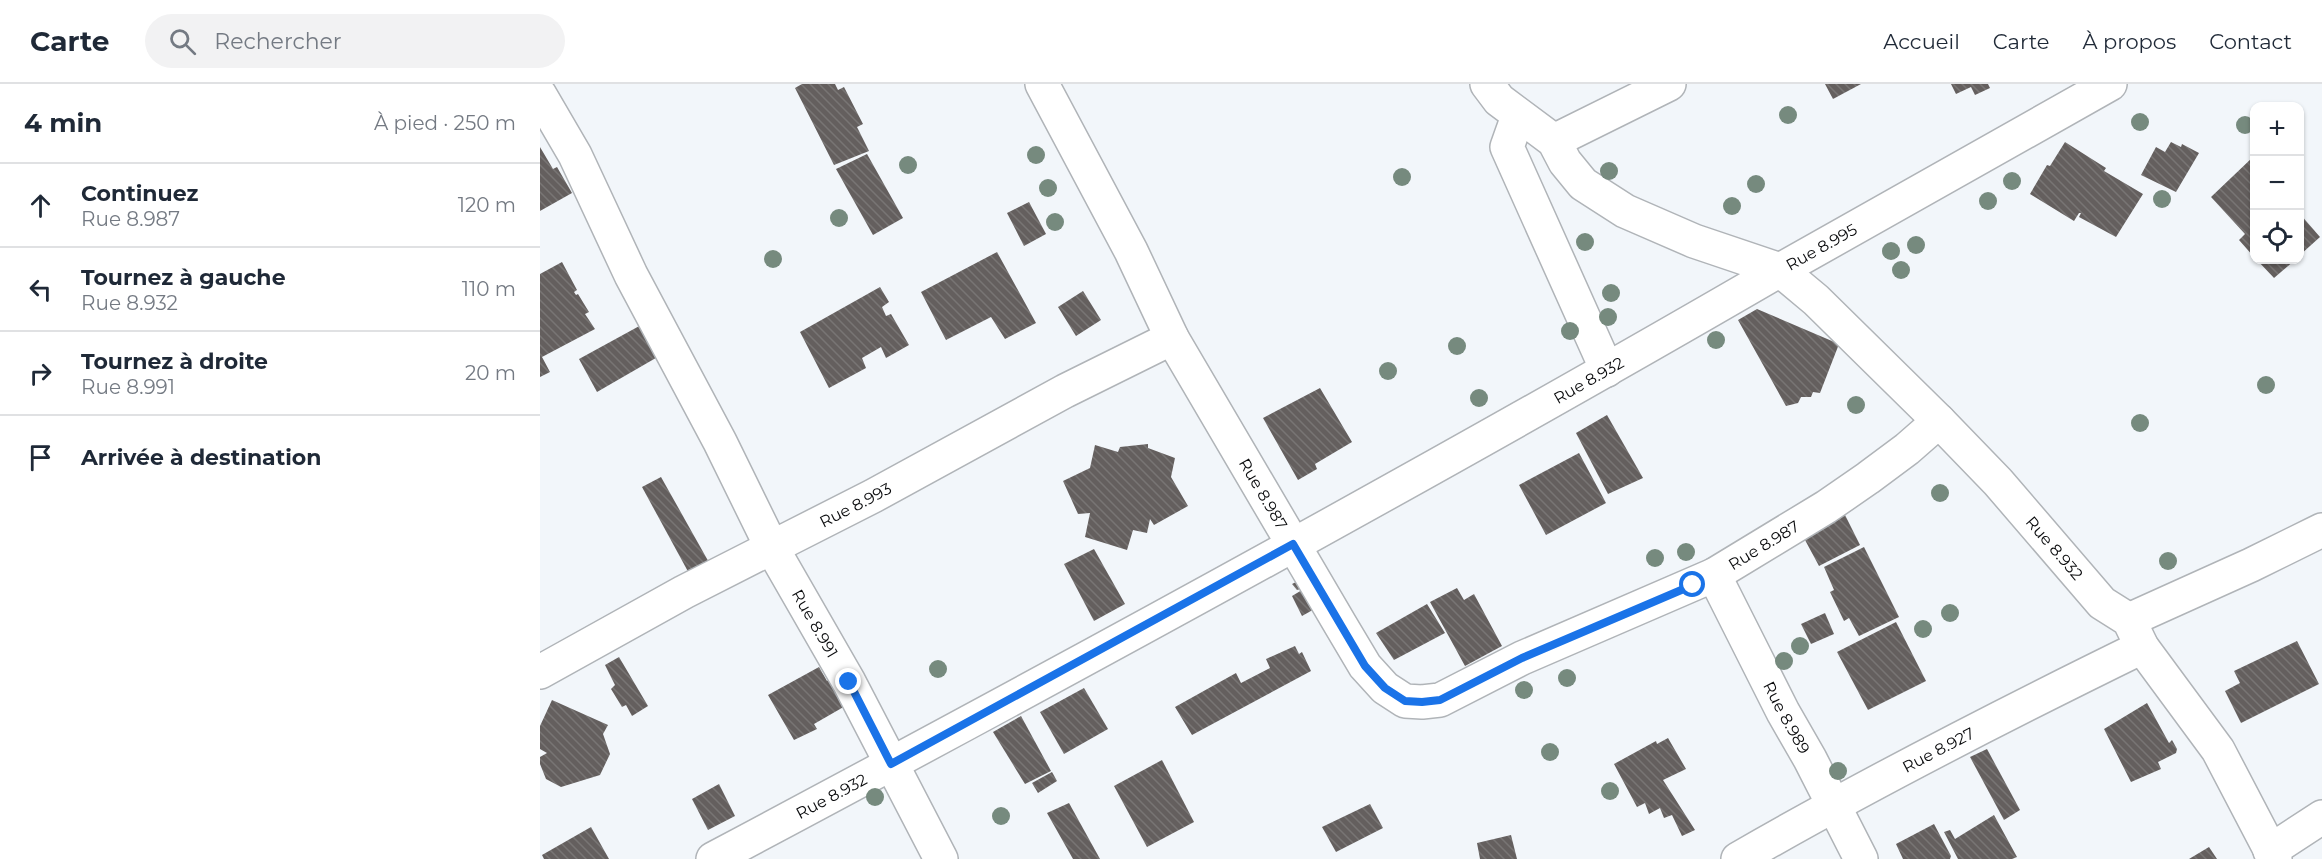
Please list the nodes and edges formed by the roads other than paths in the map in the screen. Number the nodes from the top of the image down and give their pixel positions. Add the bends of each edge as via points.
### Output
1 (1042, 84) edge
2 (1487, 84) edge
3 (1670, 84) edge
4 (2110, 84) edge
5 (540, 95) edge
6 (1518, 116) junction
7 (1554, 141) junction
8 (1780, 270) junction
9 (1172, 338) junction
10 (1607, 370) junction
11 (1939, 421) junction
12 (2322, 530) edge
13 (1293, 544) junction
14 (772, 548) junction
15 (1714, 575) junction
16 (2135, 634) junction
17 (540, 672) edge
18 (891, 764) junction
19 (1833, 805) junction
20 (2322, 817) edge
21 (2273, 855) edge
22 (713, 859) edge
23 (941, 859) edge
24 (1738, 859) edge
25 (1861, 859) edge

1 - 9 street, Rue 8.987 via 1131,251
2 - 6 street, Rue 8.995
3 - 7 street
4 - 8 street, Rue 8.995
5 - 14 street, Rue 8.991 via 575,155 631,275
6 - 7 street, Rue 8.995
6 - 10 street via 1507,147
7 - 8 street, Rue 8.995 via 1583,184 1625,211 1694,241
8 - 10 street, Rue 8.932
8 - 11 street, Rue 8.932 via 1816,300
9 - 13 street, Rue 8.987
9 - 14 street, Rue 8.993
10 - 13 street, Rue 8.932
11 - 15 street, Rue 8.987 via 1826,507
11 - 16 street, Rue 8.932 via 1998,482 2102,603
12 - 16 street, Rue 8.927 via 2251,565
13 - 15 street, Rue 8.987 via 1365,666 1385,688 1405,701 1440,700 1522,658
13 - 18 street, Rue 8.932
14 - 17 street, Rue 8.993
14 - 18 street, Rue 8.991 via 814,618
15 - 19 street, Rue 8.989
16 - 19 street, Rue 8.927 via 2006,713
16 - 21 street, Rue 8.932 via 2218,750
18 - 22 street, Rue 8.932
18 - 23 street, Rue 8.991
19 - 24 street, Rue 8.927
19 - 25 street, Rue 8.989
20 - 21 street

